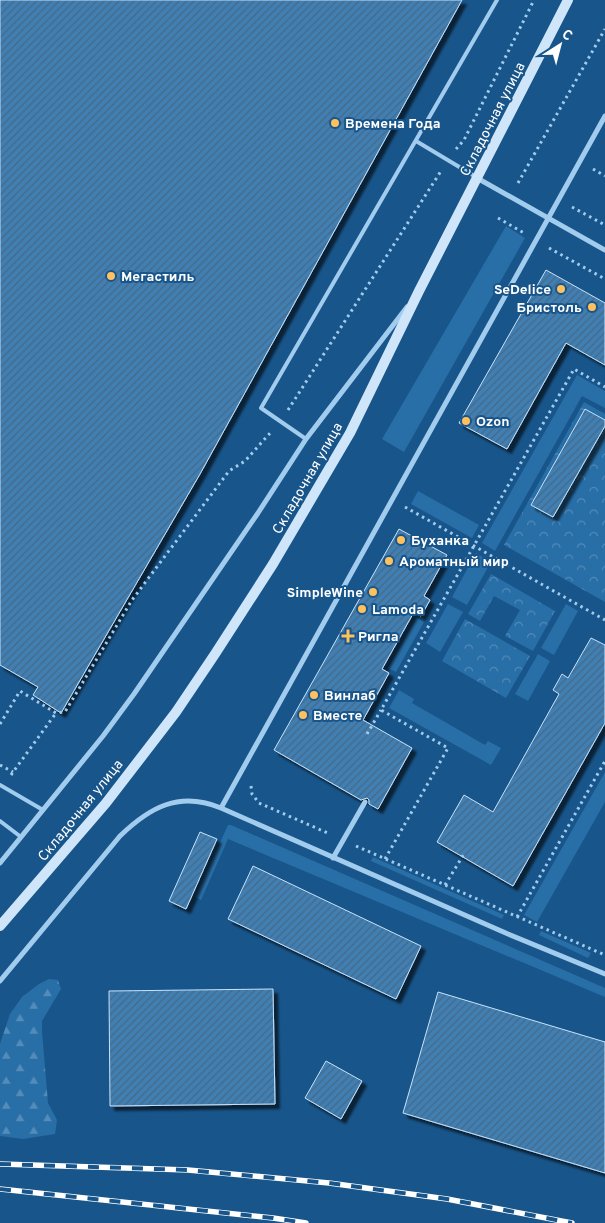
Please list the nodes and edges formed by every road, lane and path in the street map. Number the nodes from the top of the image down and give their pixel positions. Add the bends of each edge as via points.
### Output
1 (497, 0) edge
2 (534, 0) edge
3 (568, 0) edge
4 (605, 29) edge
5 (605, 116) edge
6 (416, 141) junction
7 (448, 160) junction
8 (477, 178) junction
9 (510, 197) junction
10 (498, 218) dead end
11 (548, 218) junction
12 (559, 224) junction
13 (605, 225) edge
14 (536, 240) junction
15 (605, 250) edge
16 (605, 279) edge
17 (419, 291) junction
18 (605, 387) edge
19 (280, 421) junction
20 (306, 439) junction
21 (402, 506) dead end
22 (474, 546) junction
23 (605, 620) edge
24 (381, 710) junction
25 (56, 713) junction
26 (0, 724) edge
27 (367, 734) dead end
28 (605, 761) edge
29 (0, 765) edge
30 (13, 772) junction
31 (251, 778) dead end
32 (1, 786) edge
33 (365, 802) dead end
34 (221, 808) junction
35 (43, 810) junction
36 (0, 821) edge
37 (21, 837) junction
38 (343, 840) junction
39 (464, 854) dead end
40 (333, 858) junction
41 (385, 859) junction
42 (0, 863) edge
43 (445, 885) junction
44 (517, 917) junction
45 (0, 926) edge
46 (605, 955) edge
47 (605, 974) edge
48 (0, 981) edge

1 - 6 lane
2 - 7 path via 464,140
3 - 8 street, Складочная улица
4 - 9 path
5 - 11 street
6 - 7 lane
6 - 19 lane via 261,408
7 - 8 lane
7 - 19 path
8 - 9 street
8 - 17 street, Складочная улица
9 - 11 street
10 - 14 path
11 - 12 street
11 - 14 street
12 - 13 path via 569,205
12 - 15 street
14 - 16 path
14 - 34 street
17 - 20 street
17 - 45 street, Складочная улица via 350,433 273,564 215,654 176,712 106,803
18 - 22 path via 574,369
19 - 20 lane
19 - 25 path via 245,461 229,470 132,600 65,712
20 - 35 street via 134,694
21 - 22 path
22 - 23 path
22 - 24 path
24 - 27 path
24 - 41 path via 448,748
25 - 26 path via 20,690
25 - 30 path
28 - 44 path
29 - 30 path
30 - 32 path
31 - 38 path via 252,794 259,803
32 - 35 lane
33 - 38 street
34 - 40 street
34 - 48 street via 190,801 168,803 138,819 120,836
35 - 37 street
36 - 37 lane
37 - 42 street
38 - 40 street
38 - 41 path
39 - 43 path
40 - 47 street
41 - 43 path
43 - 44 path
44 - 46 path

